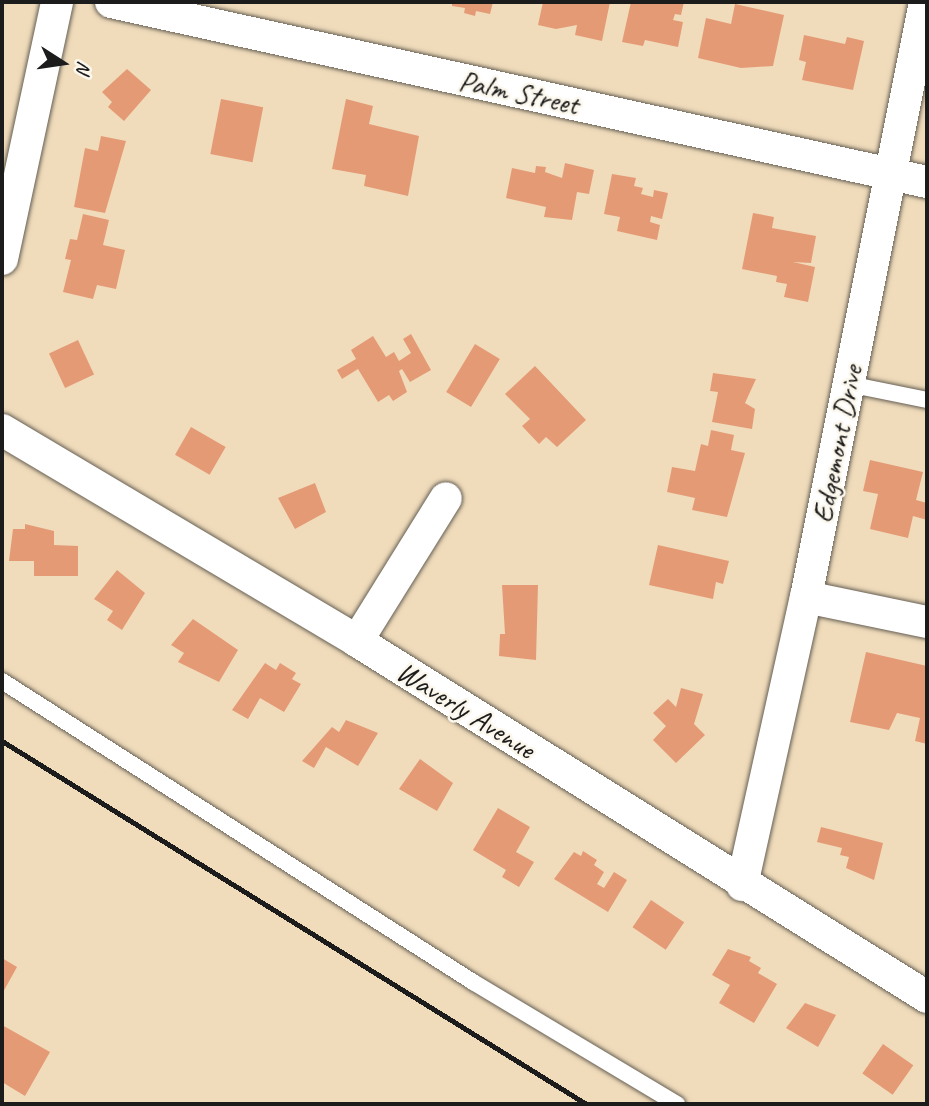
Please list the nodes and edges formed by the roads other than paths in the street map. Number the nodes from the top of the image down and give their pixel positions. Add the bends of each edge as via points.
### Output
1 (57, 2) edge
2 (111, 2) edge
3 (925, 2) edge
4 (889, 174) junction
5 (927, 182) edge
6 (2, 259) edge
7 (848, 384) junction
8 (927, 400) edge
9 (2, 430) edge
10 (446, 498) dead end
11 (806, 597) junction
12 (927, 622) edge
13 (357, 641) junction
14 (2, 681) edge
15 (742, 886) junction
16 (927, 997) edge
17 (677, 1104) edge

1 - 6 street
2 - 4 street, Palm Street
3 - 4 street, Edgemont Drive
4 - 5 street, Palm Street
4 - 7 street, Edgemont Drive
7 - 8 lane
7 - 11 street, Edgemont Drive
9 - 13 street, Waverly Avenue
10 - 13 street
11 - 12 street
11 - 15 street, Edgemont Drive
13 - 15 street, Waverly Avenue
14 - 17 lane via 473,982
15 - 16 street, Waverly Avenue

